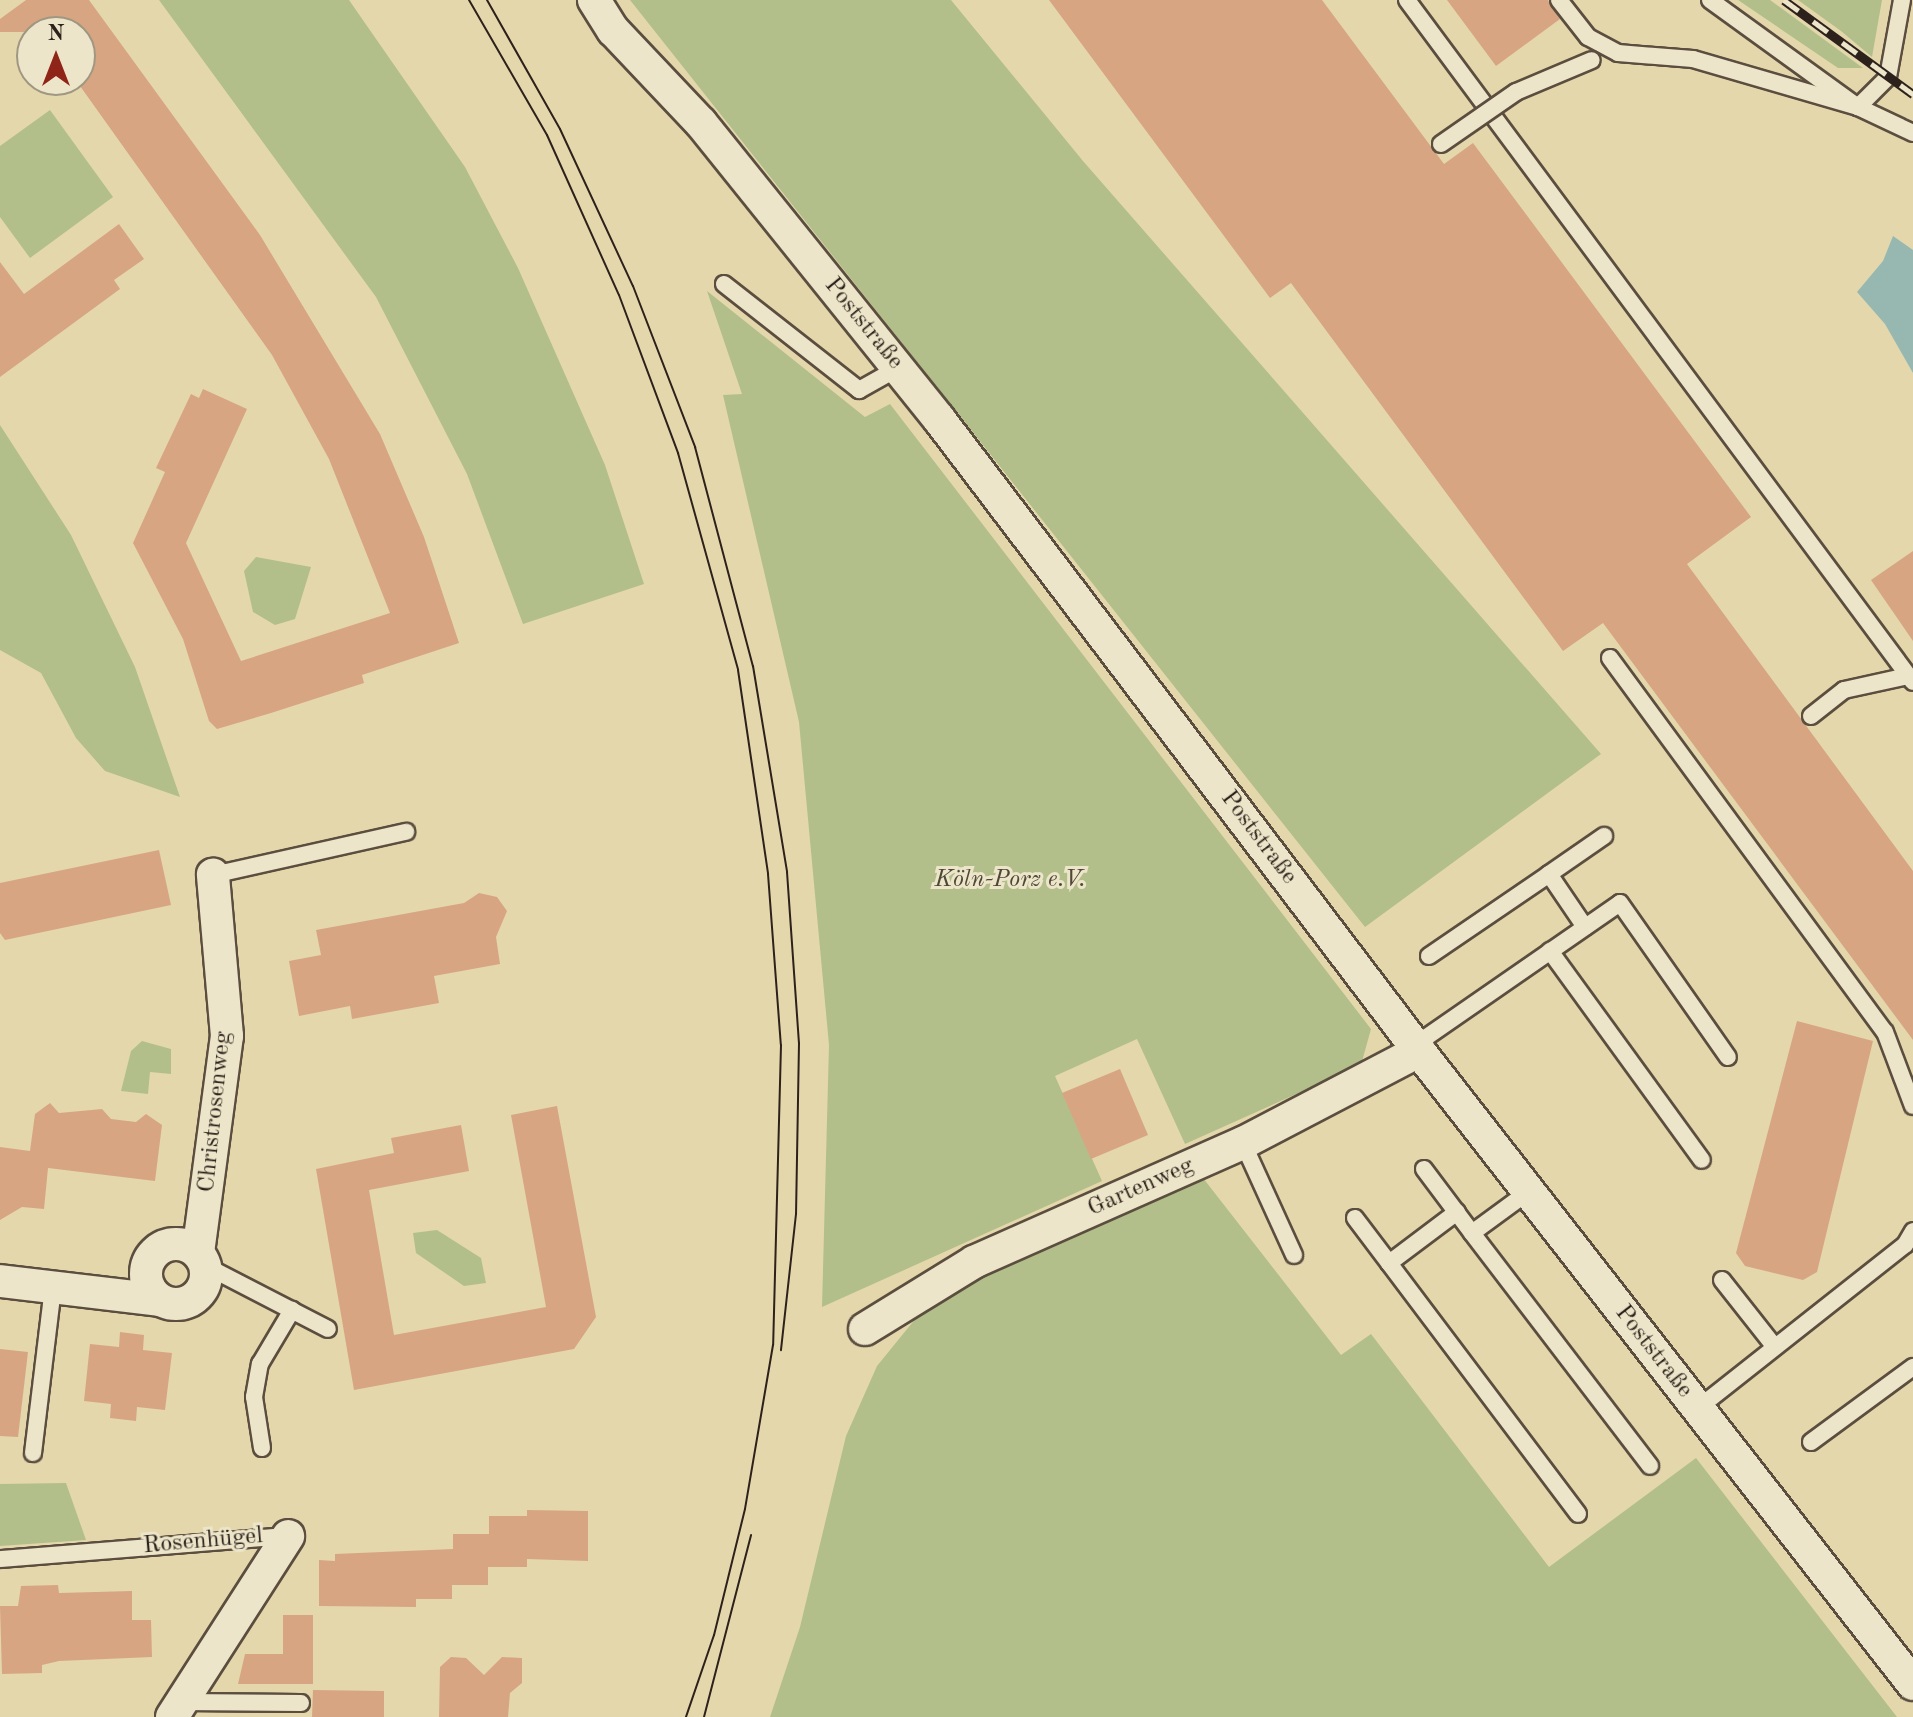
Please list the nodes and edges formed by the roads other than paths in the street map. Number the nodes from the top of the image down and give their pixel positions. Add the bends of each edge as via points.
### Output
1 (594, 0) edge
2 (1407, 0) edge
3 (1559, 0) edge
4 (1710, 0) edge
5 (1902, 0) edge
6 (1618, 53) junction
7 (1858, 107) junction
8 (1913, 133) edge
9 (1441, 144) dead end
10 (724, 284) dead end
11 (898, 368) junction
12 (1610, 658) dead end
13 (1911, 679) edge
14 (1811, 716) dead end
15 (406, 832) dead end
16 (1604, 836) dead end
17 (1549, 874) junction
18 (213, 875) joint
19 (1585, 927) junction
20 (1550, 951) junction
21 (1429, 956) dead end
22 (1417, 1048) junction
23 (1728, 1057) dead end
24 (1913, 1106) edge
25 (1243, 1143) junction
26 (1702, 1160) dead end
27 (1424, 1169) dead end
28 (1528, 1192) junction
29 (1457, 1212) junction
30 (1355, 1218) dead end
31 (1913, 1231) edge
32 (1472, 1233) junction
33 (1294, 1255) dead end
34 (202, 1259) junction
35 (1389, 1263) junction
36 (1722, 1280) dead end
37 (0, 1281) edge
38 (53, 1287) junction
39 (160, 1300) junction
40 (292, 1310) junction
41 (328, 1329) dead end
42 (865, 1329) dead end
43 (1775, 1347) junction
44 (1913, 1367) edge
45 (1697, 1409) junction
46 (1811, 1442) dead end
47 (262, 1448) dead end
48 (33, 1453) dead end
49 (1650, 1466) dead end
50 (1578, 1514) dead end
51 (288, 1536) joint
52 (0, 1559) edge
53 (1913, 1684) edge
54 (301, 1703) dead end
55 (177, 1710) edge

1 - 11 street, Poststraße
2 - 13 lane
3 - 6 lane via 1588,37
4 - 7 lane
5 - 7 lane via 1888,77
6 - 7 lane via 1693,59
6 - 9 lane, bridge via 1516,92
7 - 8 lane
10 - 11 lane via 859,390
11 - 22 street, Poststraße
12 - 24 lane via 1885,1032
13 - 14 lane via 1844,690
15 - 18 lane
16 - 17 lane
17 - 19 lane
17 - 21 lane
18 - 34 street, Christrosenweg via 227,1036
19 - 20 lane
19 - 23 lane via 1620,903
20 - 22 lane
20 - 26 lane
22 - 25 street, Gartenweg
22 - 28 street, Poststraße
25 - 33 lane
25 - 42 street, Gartenweg via 974,1262
27 - 29 lane
28 - 32 lane
28 - 45 street, Poststraße
29 - 32 lane
29 - 35 lane
30 - 35 lane
31 - 43 lane via 1905,1245
32 - 49 lane
34 - 39 street, Christrosenweg via 197,1297 181,1304
34 - 39 street via 170,1244 150,1258 147,1283
34 - 40 lane
35 - 50 lane
36 - 43 lane
37 - 38 street, Christrosenweg
38 - 39 street, Christrosenweg
38 - 48 lane
40 - 41 lane
40 - 47 lane via 260,1364 254,1397
43 - 45 lane
44 - 46 lane
45 - 53 street, Poststraße
51 - 52 lane, Rosenhügel
51 - 55 street, Rosenhügel
54 - 55 lane

